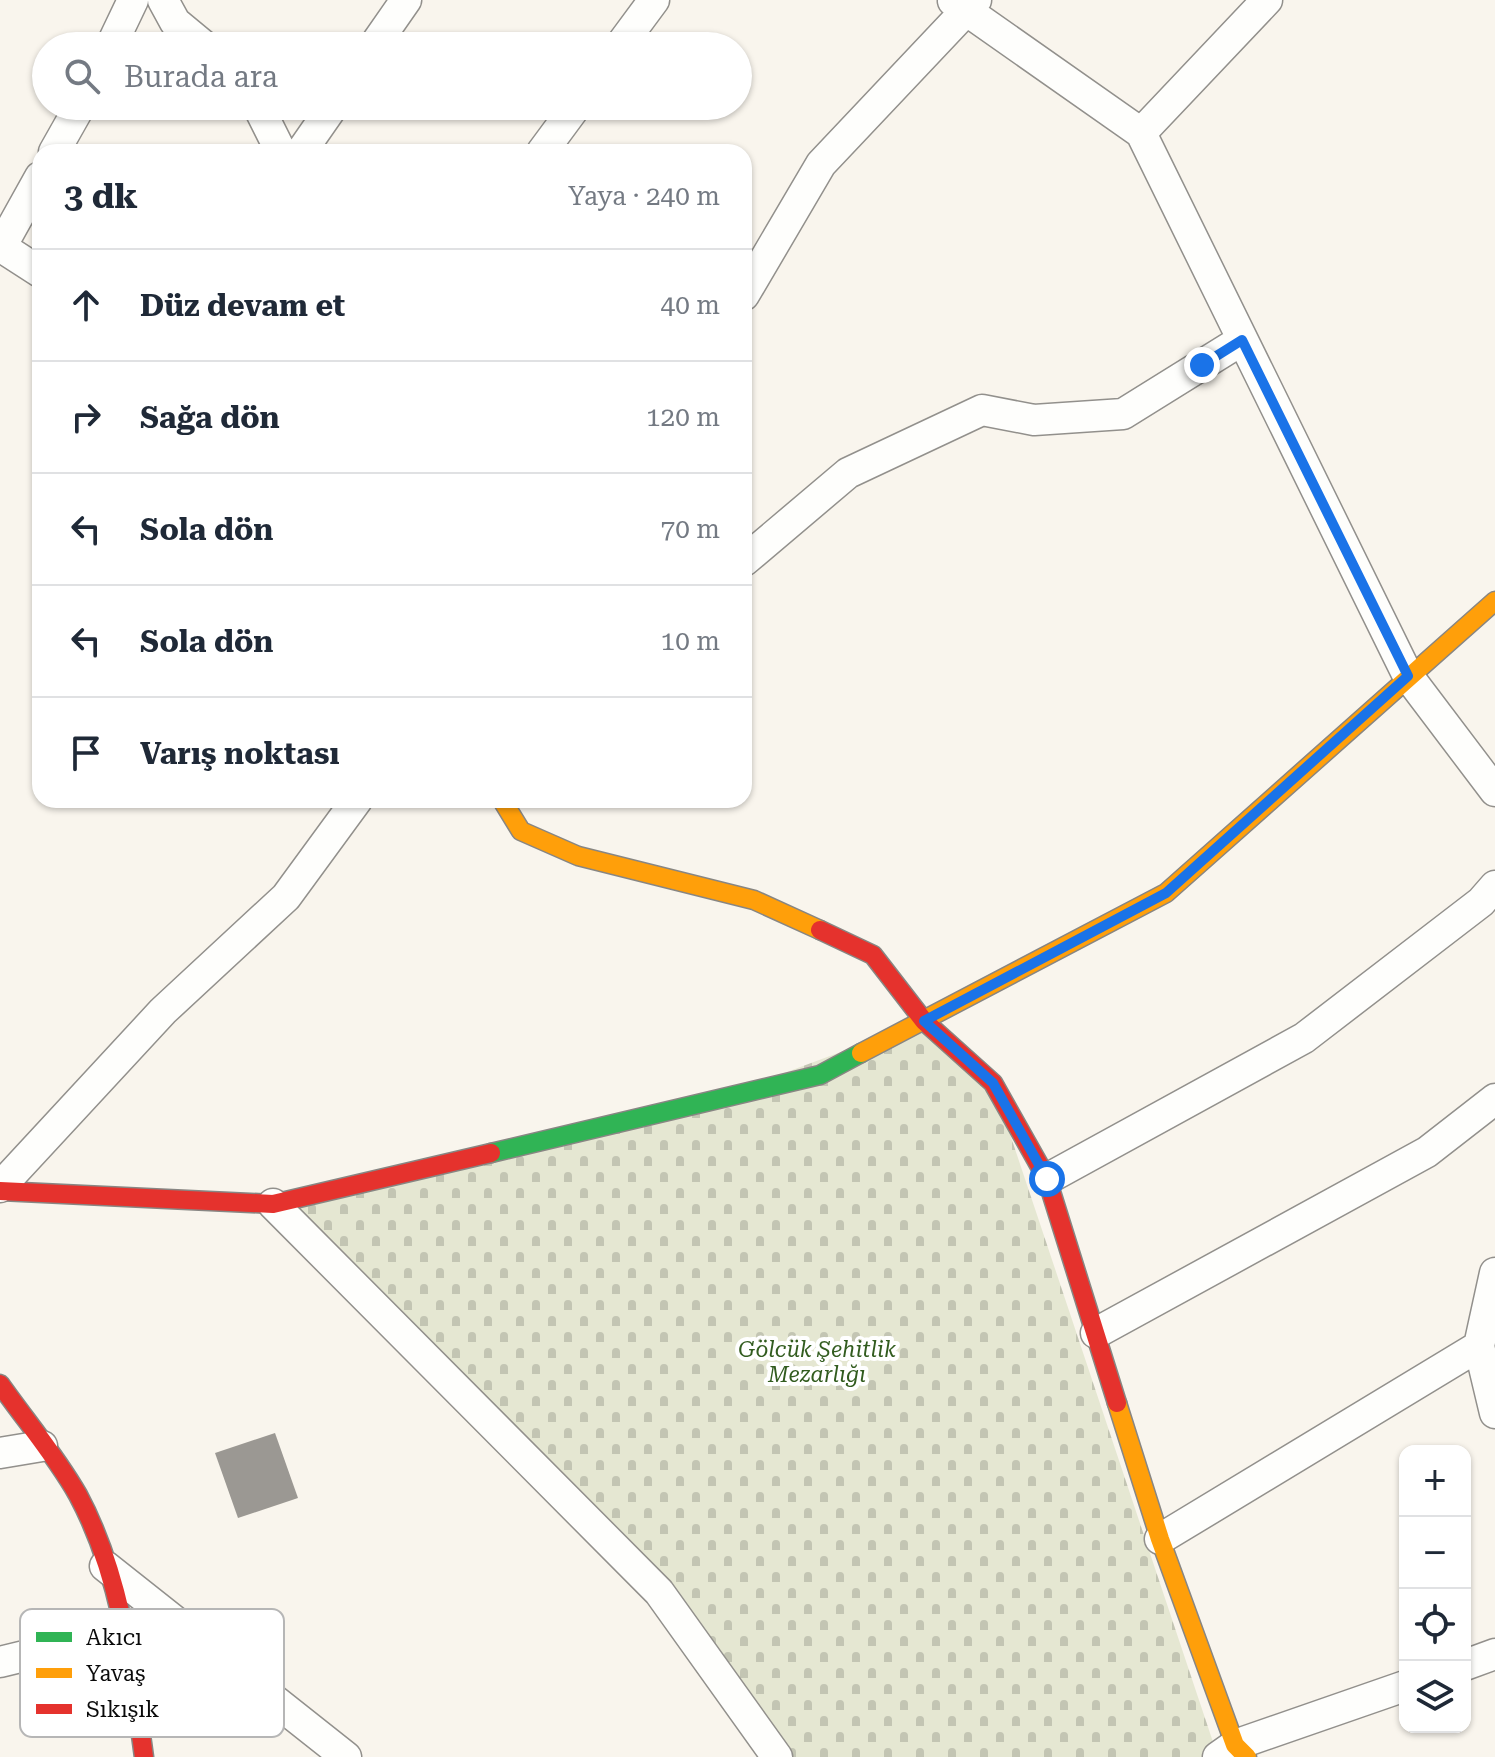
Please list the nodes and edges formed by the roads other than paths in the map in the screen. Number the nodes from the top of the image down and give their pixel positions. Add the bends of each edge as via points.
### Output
1 (133, 0) edge
2 (163, 0) edge
3 (406, 0) edge
4 (654, 0) edge
5 (1267, 0) edge
6 (966, 4) edge
7 (118, 32) edge
8 (187, 32) edge
9 (384, 32) edge
10 (630, 32) edge
11 (72, 120) edge
12 (265, 120) edge
13 (323, 120) edge
14 (566, 120) edge
15 (1141, 133) junction
16 (59, 144) edge
17 (277, 144) edge
18 (307, 144) edge
19 (548, 144) edge
20 (32, 191) edge
21 (0, 247) edge
22 (32, 267) edge
23 (752, 281) edge
24 (1242, 340) junction
25 (752, 554) edge
26 (1495, 601) edge
27 (1408, 676) junction
28 (1495, 791) edge
29 (351, 808) edge
30 (507, 808) edge
31 (1495, 886) edge
32 (924, 1021) junction
33 (1495, 1099) edge
34 (1047, 1179) junction
35 (0, 1189) edge
36 (273, 1204) junction
37 (1495, 1273) edge
38 (1096, 1333) junction
39 (1479, 1346) junction
40 (0, 1384) edge
41 (1495, 1413) edge
42 (42, 1446) junction
43 (0, 1453) edge
44 (1160, 1539) junction
45 (105, 1566) junction
46 (120, 1609) edge
47 (159, 1609) edge
48 (1495, 1654) edge
49 (20, 1657) edge
50 (0, 1662) edge
51 (1471, 1663) edge
52 (1399, 1688) edge
53 (284, 1708) edge
54 (141, 1737) edge
55 (1233, 1753) edge
56 (144, 1757) edge
57 (346, 1757) edge
58 (777, 1757) edge

1 - 7 street
2 - 8 street
3 - 9 street
4 - 10 street
5 - 15 street
6 - 15 street
6 - 23 street via 821,164
11 - 16 street
12 - 17 street
13 - 18 street
14 - 19 street
15 - 24 street
20 - 21 street
21 - 22 street
24 - 25 street via 1123,414 1034,420 982,410 848,473
24 - 27 street
26 - 27 street
27 - 28 street
27 - 32 street via 1166,893
29 - 35 street via 286,897 163,1011
30 - 32 street via 521,831 578,856 754,900 873,955
31 - 34 street via 1304,1038
32 - 34 street via 993,1083
32 - 36 street via 820,1075
33 - 38 street via 1427,1152
34 - 38 street
35 - 36 street
36 - 58 street via 659,1592
37 - 39 street
38 - 44 street
39 - 41 street
39 - 44 street
40 - 42 street
42 - 43 street
42 - 45 street via 86,1511
44 - 55 street
45 - 46 street
45 - 47 street
48 - 51 street
49 - 50 street
52 - 55 street
53 - 57 street
54 - 56 street

